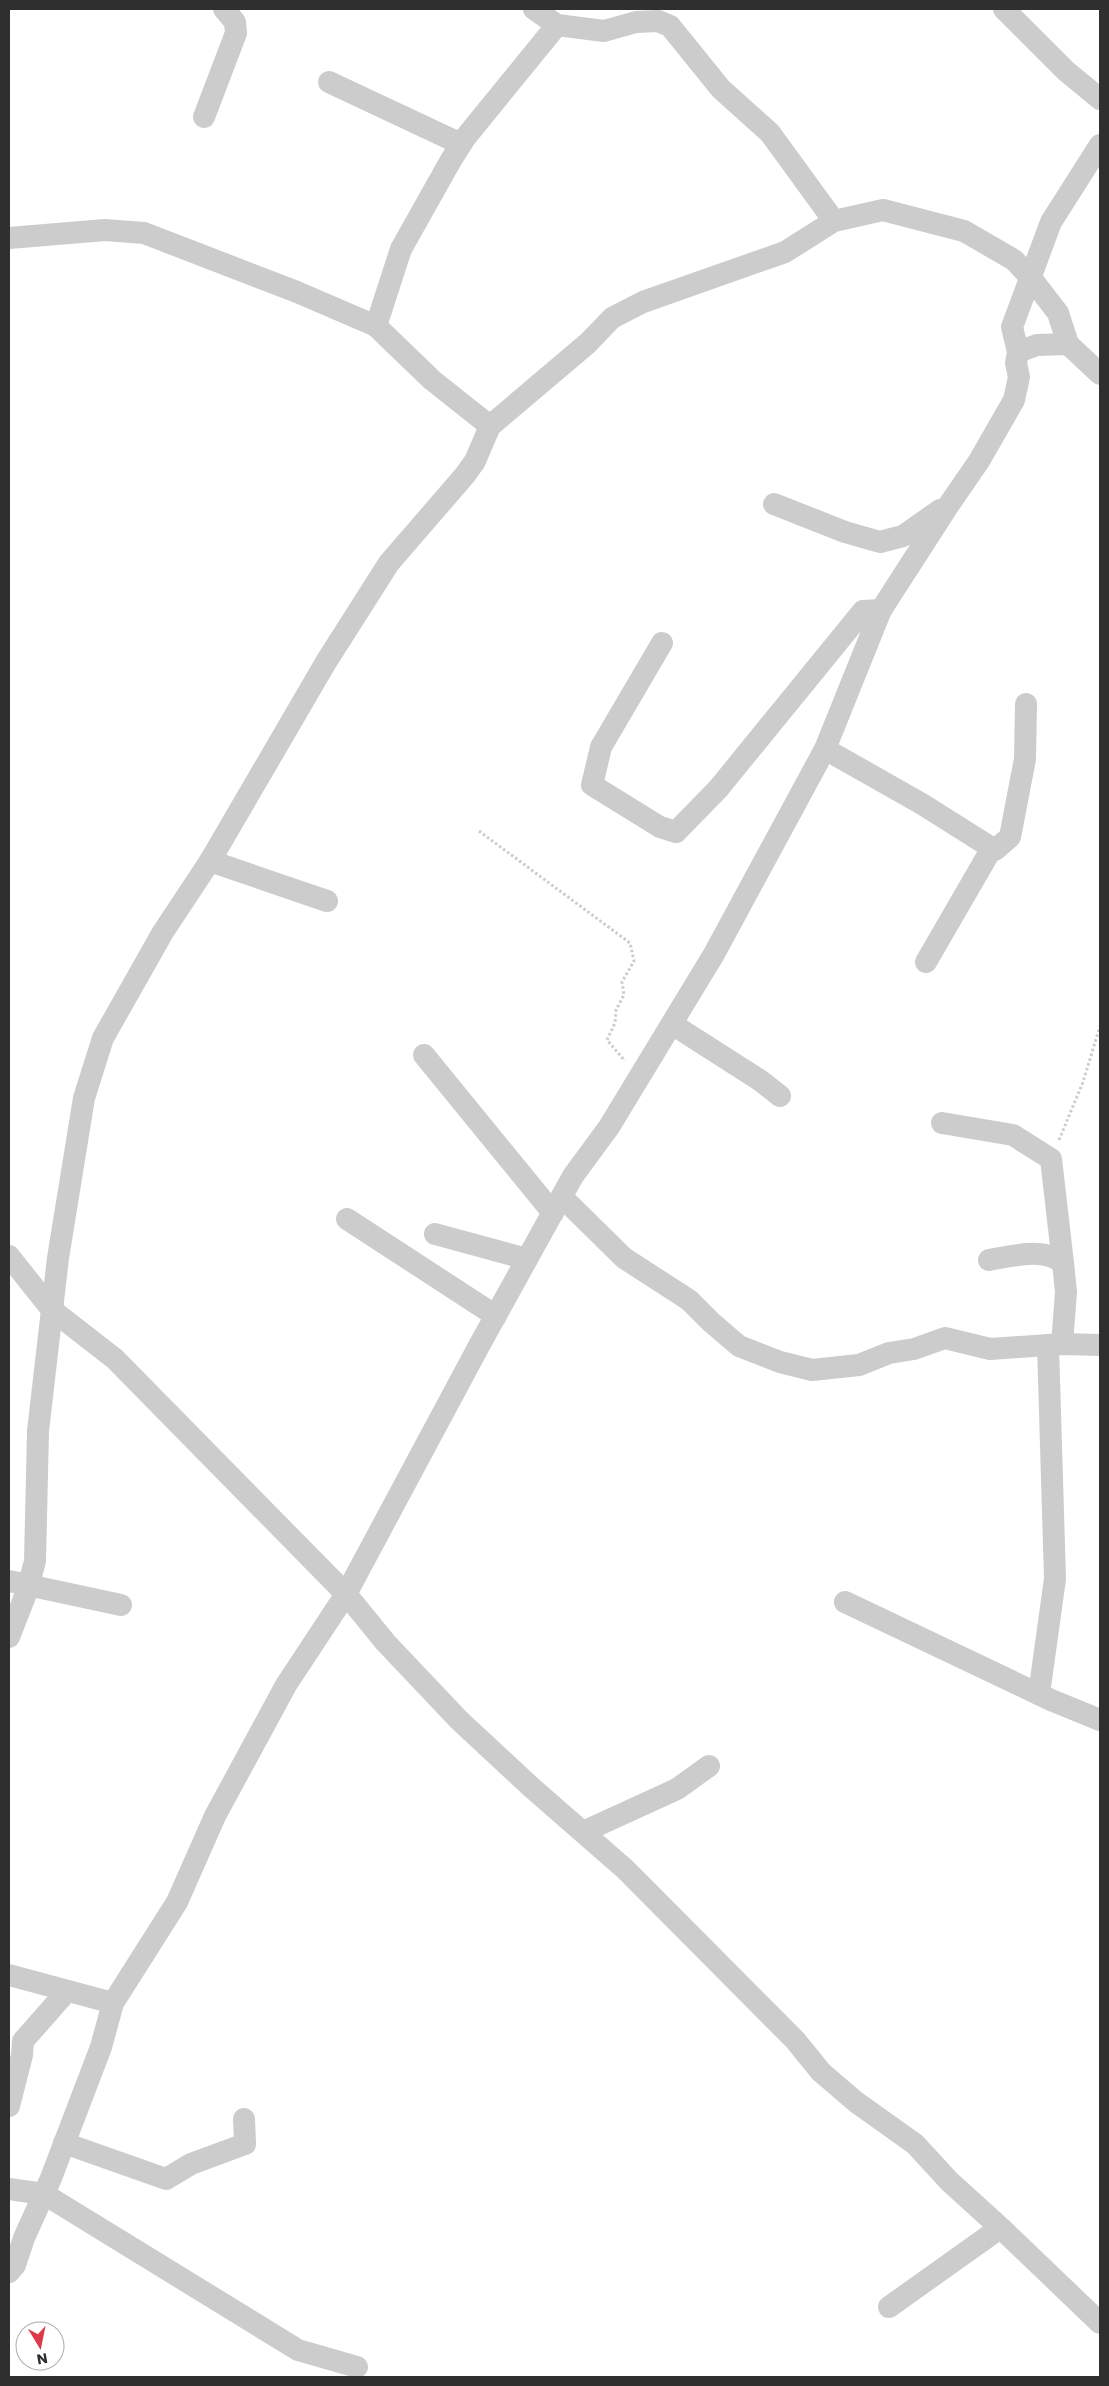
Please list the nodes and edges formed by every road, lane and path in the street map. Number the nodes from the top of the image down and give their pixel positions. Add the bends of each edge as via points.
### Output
1 (224, 9) edge
2 (534, 9) edge
3 (1004, 9) edge
4 (658, 15) edge
5 (557, 26) junction
6 (329, 82) dead end
7 (1100, 99) edge
8 (204, 117) dead end
9 (461, 144) junction
10 (1100, 145) edge
11 (834, 221) junction
12 (9, 238) edge
13 (1032, 278) junction
14 (376, 326) junction
15 (1068, 344) junction
16 (1018, 352) junction
17 (1100, 374) edge
18 (490, 426) junction
19 (774, 504) dead end
20 (948, 506) junction
21 (881, 610) junction
22 (662, 643) dead end
23 (1026, 704) dead end
24 (825, 749) junction
25 (479, 832) dead end
26 (992, 848) junction
27 (210, 861) junction
28 (327, 902) dead end
29 (926, 962) dead end
30 (672, 1024) junction
31 (1100, 1026) edge
32 (424, 1055) dead end
33 (637, 1081) junction
34 (780, 1096) dead end
35 (942, 1123) dead end
36 (1051, 1159) junction
37 (558, 1204) junction
38 (347, 1219) dead end
39 (435, 1234) dead end
40 (9, 1256) edge
41 (527, 1259) junction
42 (989, 1260) dead end
43 (1064, 1264) junction
44 (52, 1310) junction
45 (496, 1316) junction
46 (1055, 1344) junction
47 (1100, 1345) edge
48 (19, 1584) edge
49 (346, 1594) junction
50 (845, 1602) dead end
51 (121, 1605) dead end
52 (9, 1637) edge
53 (1039, 1694) junction
54 (1100, 1720) edge
55 (709, 1766) dead end
56 (583, 1832) junction
57 (9, 1975) edge
58 (67, 1991) junction
59 (114, 2003) junction
60 (9, 2106) edge
61 (244, 2120) dead end
62 (64, 2143) junction
63 (9, 2189) edge
64 (44, 2194) junction
65 (1000, 2228) junction
66 (9, 2272) edge
67 (889, 2307) dead end
68 (1100, 2322) edge
69 (357, 2367) dead end

1 - 8 street via 235,22 236,33
2 - 5 street
3 - 7 street via 1066,71
4 - 5 street via 604,31
4 - 11 street via 721,89 770,133
5 - 9 street
6 - 9 street
9 - 14 street via 401,249
10 - 13 street via 1051,222
11 - 13 street via 883,210 964,230 1014,260
11 - 18 street via 785,252 642,302 612,318 588,344
12 - 14 street via 105,230 144,233
13 - 15 street via 1058,313
13 - 16 street via 1012,326
14 - 18 street via 432,380
15 - 16 street via 1038,345
15 - 17 street
16 - 20 street via 1019,377 1014,400 979,461
18 - 27 street via 475,461 465,475 388,563
19 - 20 street via 880,542 903,536
20 - 21 street
21 - 22 street via 863,611 718,789 676,832 660,827 592,785 602,747
21 - 24 street
23 - 26 street via 1025,759 1010,837 995,850
24 - 26 street
24 - 30 street via 714,954
25 - 33 path via 630,943 634,961 622,982 624,994 607,1040 631,1068
26 - 29 street
27 - 28 street
27 - 44 street via 154,948 103,1038 84,1098
30 - 33 street
30 - 34 street
31 - 36 path via 1083,1082
32 - 37 street
33 - 37 street
35 - 36 street via 1013,1135
36 - 43 street
37 - 41 street
37 - 46 street via 624,1258 689,1300 739,1346 780,1362 812,1370 859,1365 945,1338 990,1349
38 - 45 street
39 - 41 street
40 - 44 street
41 - 45 street
42 - 43 street via 1022,1254 1045,1255
43 - 46 street via 1066,1292
44 - 48 street via 38,1431 35,1561
44 - 49 street via 115,1359
45 - 49 street
46 - 47 street
46 - 53 street via 1055,1579
48 - 51 street
48 - 52 street
49 - 56 street via 386,1643 459,1720
49 - 59 street via 286,1685 215,1816 177,1902
50 - 53 street
53 - 54 street
55 - 56 street via 677,1789
56 - 65 street via 625,1869 795,2040 821,2072 914,2144 949,2182
57 - 58 street
58 - 59 street
58 - 60 street via 23,2041
59 - 62 street via 101,2047
61 - 62 street via 245,2144 199,2161 166,2179
62 - 64 street
63 - 64 street
64 - 66 street via 15,2265
64 - 69 street via 298,2350
65 - 67 street
65 - 68 street

